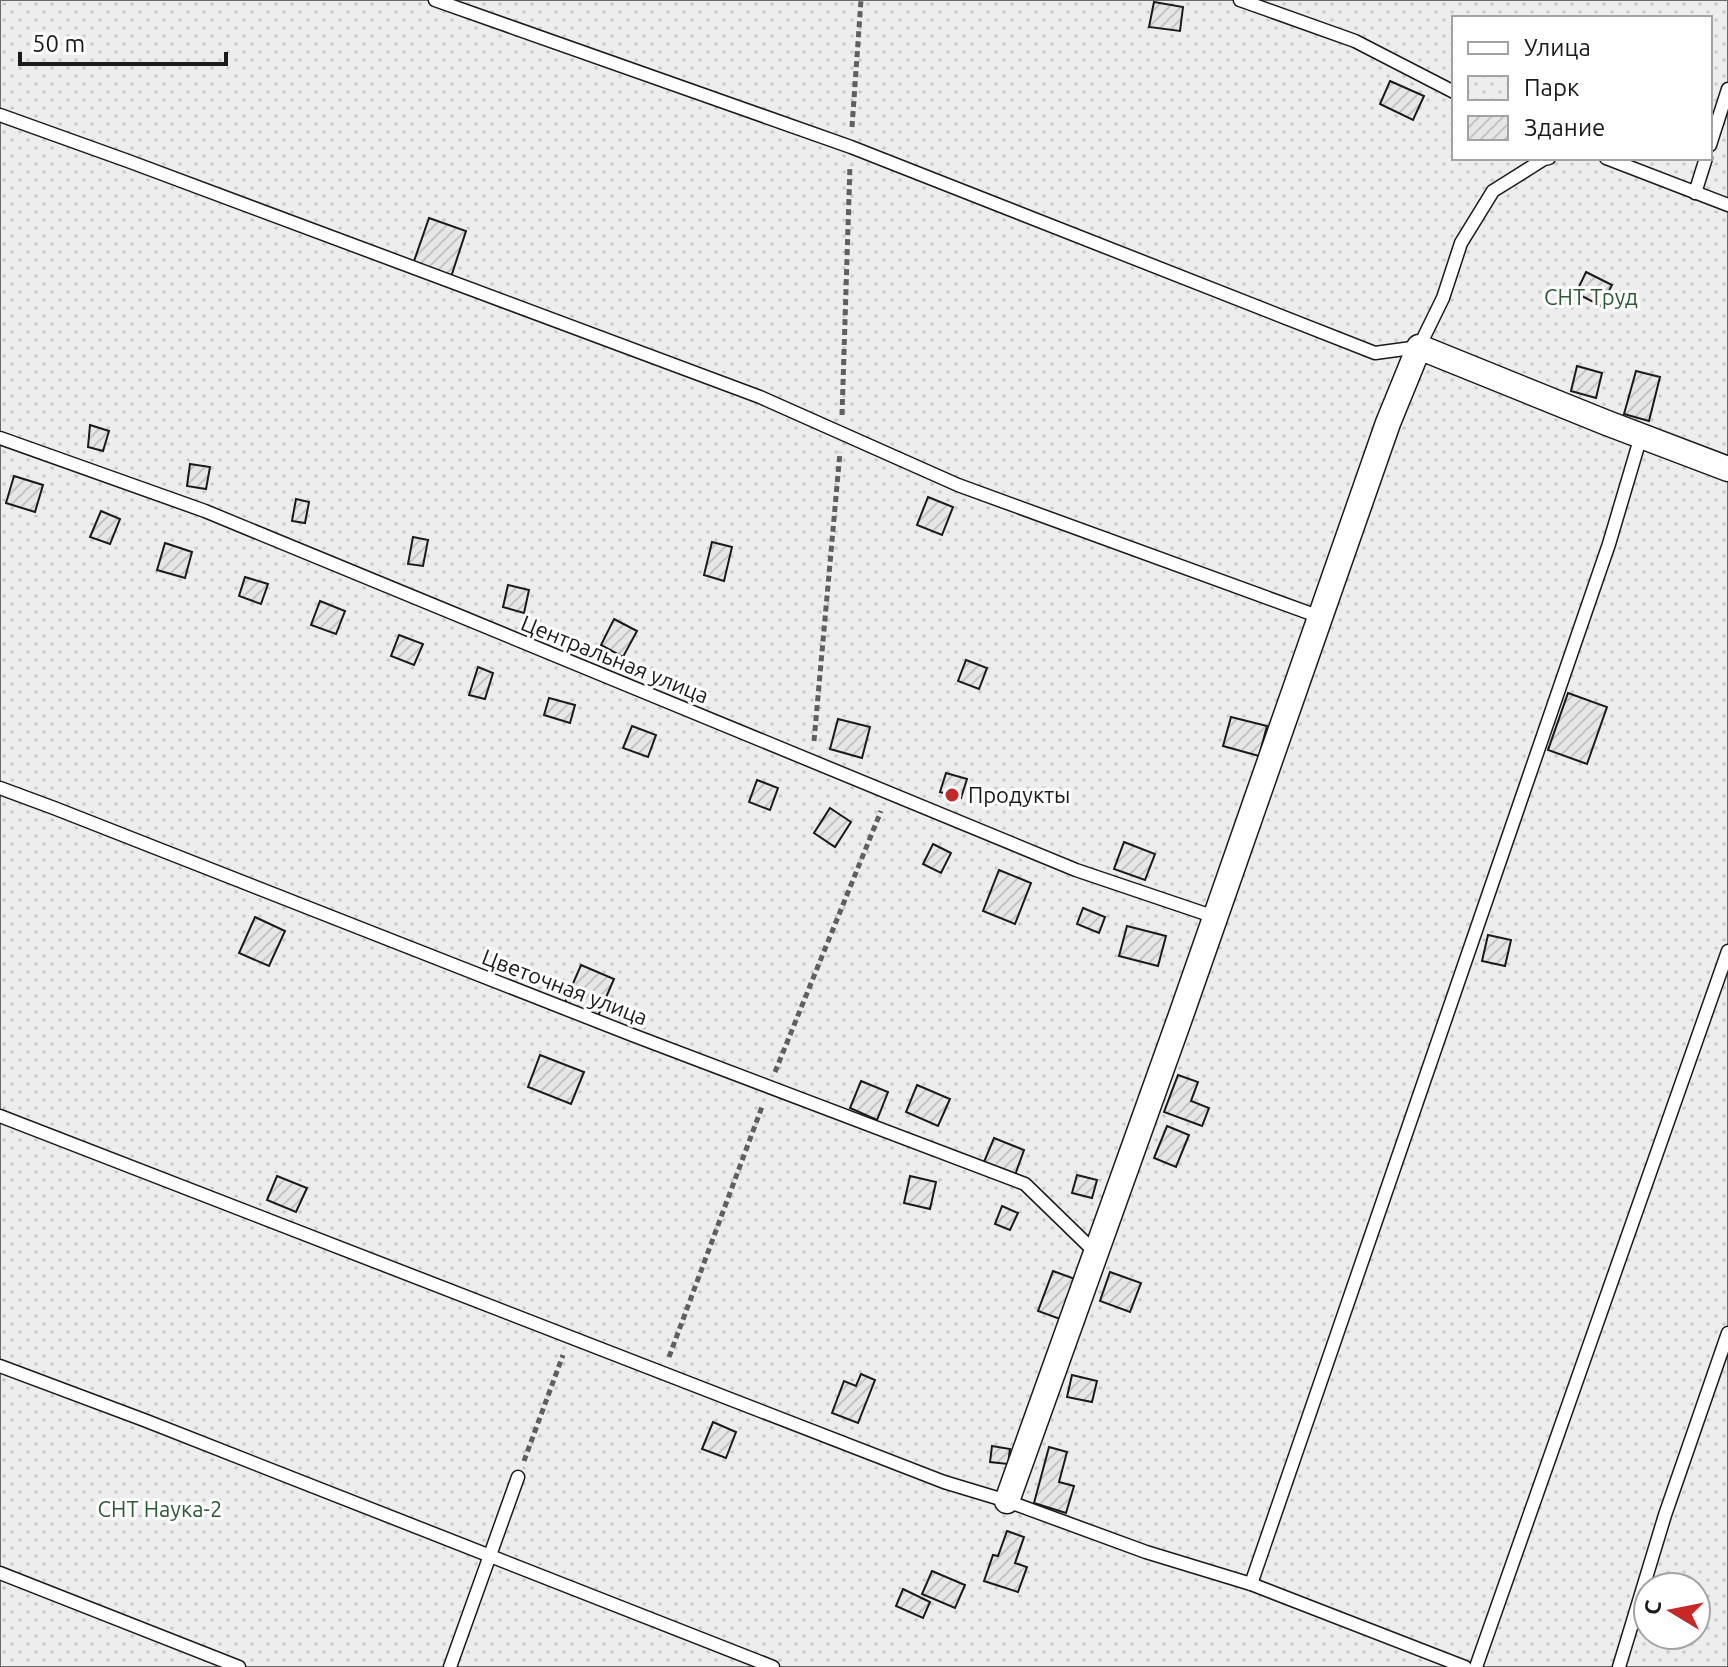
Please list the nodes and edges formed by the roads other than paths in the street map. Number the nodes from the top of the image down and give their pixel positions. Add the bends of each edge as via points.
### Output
1 (435, 0) edge
2 (1240, 0) edge
3 (1728, 89) edge
4 (1452, 91) edge
5 (0, 115) edge
6 (1712, 139) edge
7 (1542, 160) edge
8 (1611, 160) edge
9 (1705, 160) edge
10 (1695, 193) junction
11 (1728, 205) edge
12 (1419, 347) junction
13 (1641, 436) junction
14 (0, 438) edge
15 (1728, 469) edge
16 (1320, 617) junction
17 (0, 788) edge
18 (1215, 917) junction
19 (1728, 951) edge
20 (0, 1116) edge
21 (1096, 1253) junction
22 (1728, 1333) edge
23 (0, 1366) edge
24 (518, 1477) road end
25 (1007, 1501) junction
26 (489, 1556) junction
27 (0, 1573) edge
28 (1251, 1584) junction
29 (239, 1667) edge
30 (450, 1667) edge
31 (773, 1667) edge
32 (1465, 1667) edge
33 (1476, 1667) edge
34 (1619, 1667) edge

1 - 12 lane via 851,147 1375,353
2 - 4 lane via 1355,41
3 - 6 lane
5 - 16 lane via 760,397 958,485
7 - 12 lane via 1493,191 1461,243
8 - 10 lane
9 - 10 lane
10 - 11 lane
12 - 13 street
12 - 16 street
13 - 15 street
13 - 28 lane via 1609,544
14 - 18 lane, Центральная улица via 205,511 1076,870
16 - 18 street
17 - 21 lane, Цветочная улица via 1025,1184
18 - 21 street
19 - 33 lane
20 - 25 lane via 944,1482
21 - 25 street
22 - 34 lane
23 - 26 lane
24 - 26 lane
25 - 28 lane
26 - 30 lane
26 - 31 lane
27 - 29 lane
28 - 32 lane

